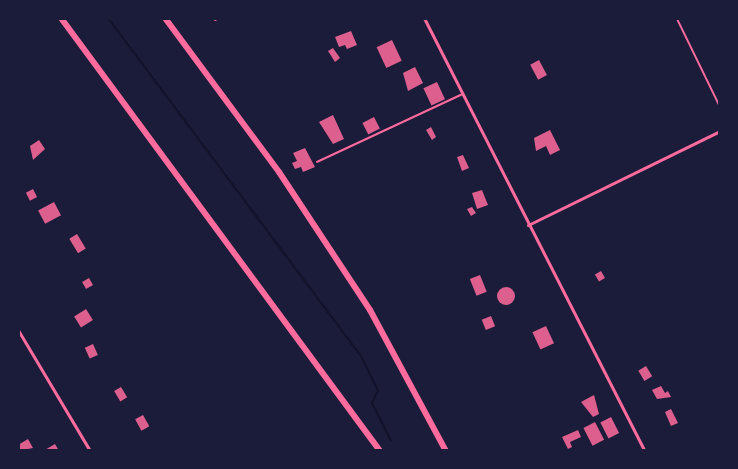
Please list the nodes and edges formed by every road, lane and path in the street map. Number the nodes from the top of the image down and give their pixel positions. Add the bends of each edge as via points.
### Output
1 (61, 18) edge
2 (165, 18) edge
3 (220, 18) edge
4 (424, 18) edge
5 (677, 18) edge
6 (215, 20) dead end
7 (463, 94) junction
8 (720, 106) edge
9 (720, 131) edge
10 (318, 162) dead end
11 (528, 225) junction
12 (18, 330) edge
13 (90, 451) edge
14 (380, 451) edge
15 (446, 451) edge
16 (645, 451) edge

1 - 14 highway
2 - 15 highway via 279,172 370,310
3 - 6 path
4 - 7 street
5 - 8 lane
7 - 10 lane
7 - 11 street
9 - 11 street
11 - 16 street
12 - 13 street

